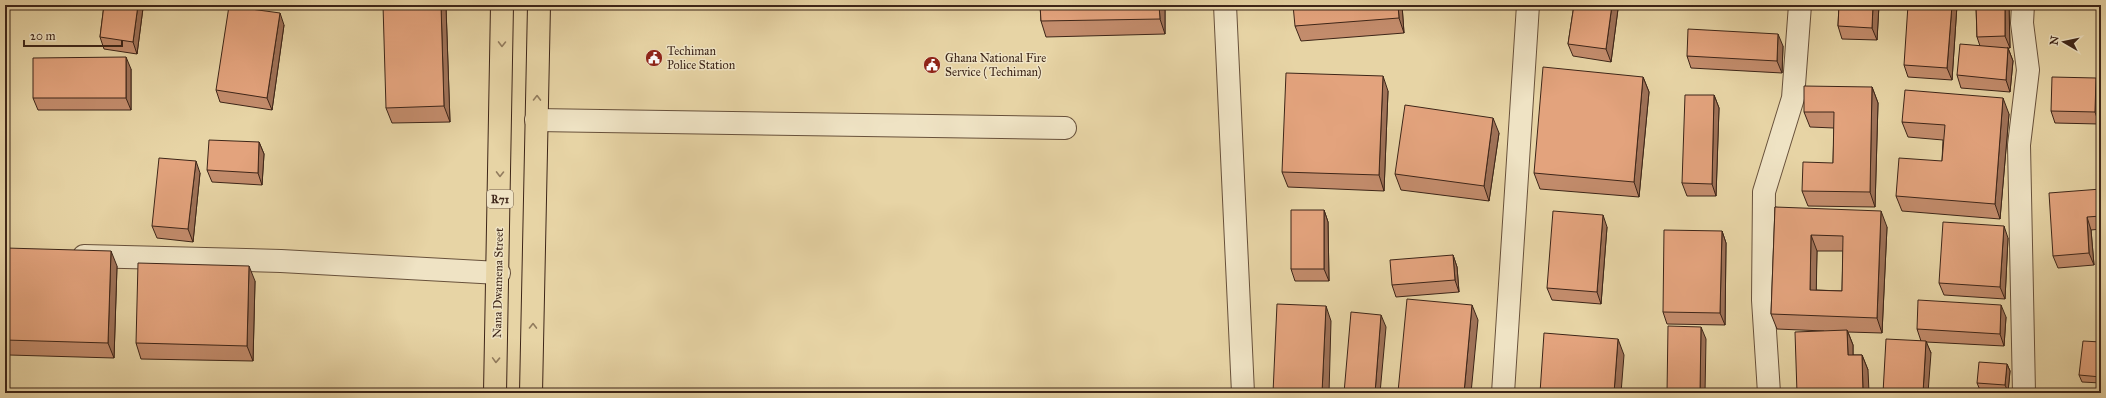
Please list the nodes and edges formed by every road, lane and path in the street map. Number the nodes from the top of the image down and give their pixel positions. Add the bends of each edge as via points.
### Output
1 (502, 5) edge
2 (539, 5) edge
3 (1225, 5) edge
4 (1528, 5) edge
5 (1800, 5) edge
6 (2023, 5) edge
7 (536, 120) junction
8 (1065, 128) dead end
9 (60, 256) edge
10 (499, 273) junction
11 (495, 393) edge
12 (531, 393) edge
13 (1243, 393) edge
14 (1503, 393) edge
15 (1769, 393) edge
16 (2024, 393) edge

1 -> 10 main road, Nana Dwamena Street / R71
7 -> 2 main road
3 - 13 street
4 - 14 street
5 - 15 street via 1793,98 1764,192 1763,300
6 - 16 street via 2022,23 2028,70 2019,145
7 - 8 street
12 -> 7 main road
9 - 10 street via 281,260
10 -> 11 main road, Nana Dwamena Street / R71

